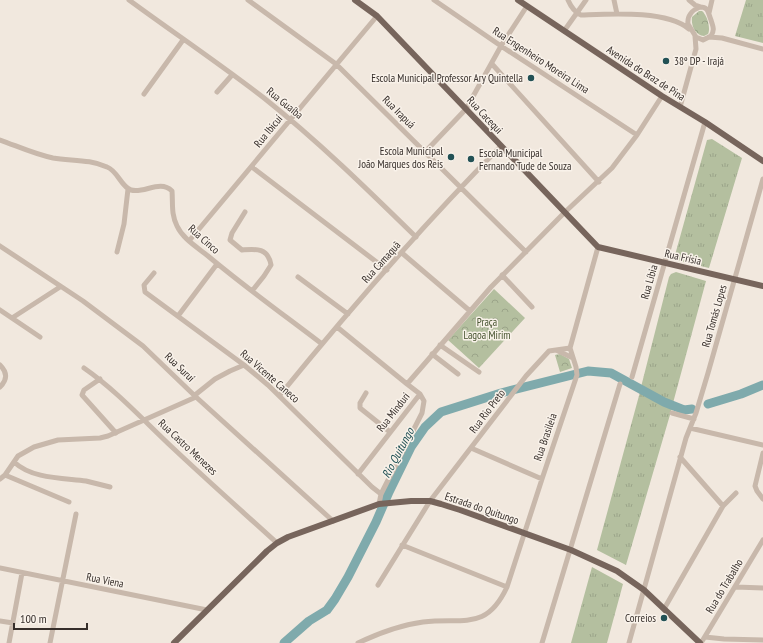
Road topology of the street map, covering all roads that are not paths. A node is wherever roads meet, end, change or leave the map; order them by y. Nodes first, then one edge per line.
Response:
1 (130, 0) edge
2 (248, 0) edge
3 (355, 0) edge
4 (434, 0) edge
5 (518, 0) edge
6 (568, 0) edge
7 (586, 0) edge
8 (614, 0) edge
9 (689, 0) edge
10 (712, 0) edge
11 (527, 6) junction
12 (702, 7) junction
13 (577, 13) junction
14 (709, 13) junction
15 (617, 14) junction
16 (690, 14) junction
17 (377, 16) junction
18 (676, 21) junction
19 (713, 26) junction
20 (690, 29) junction
21 (564, 31) junction
22 (694, 35) junction
23 (707, 38) junction
24 (183, 40) junction
25 (727, 40) junction
26 (501, 46) junction
27 (696, 49) junction
28 (763, 49) edge
29 (336, 64) junction
30 (492, 64) junction
31 (232, 75) junction
32 (217, 92) dead end
33 (144, 94) dead end
34 (662, 96) junction
35 (680, 107) junction
36 (466, 109) junction
37 (290, 120) junction
38 (705, 122) junction
39 (637, 135) junction
40 (0, 140) edge
41 (501, 146) junction
42 (425, 152) junction
43 (763, 161) edge
44 (252, 167) junction
45 (763, 179) edge
46 (599, 182) junction
47 (461, 187) junction
48 (128, 188) junction
49 (245, 212) dead end
50 (564, 213) junction
51 (416, 237) junction
52 (189, 241) junction
53 (0, 246) edge
54 (598, 247) junction
55 (117, 252) dead end
56 (526, 252) junction
57 (402, 253) junction
58 (665, 263) junction
59 (217, 264) junction
60 (386, 270) junction
61 (154, 273) dead end
62 (502, 275) junction
63 (298, 277) dead end
64 (735, 279) junction
65 (763, 286) edge
66 (60, 287) junction
67 (252, 291) junction
68 (532, 307) dead end
69 (0, 310) edge
70 (470, 311) junction
71 (348, 314) junction
72 (178, 316) junction
73 (12, 318) junction
74 (337, 327) junction
75 (40, 337) dead end
76 (322, 344) junction
77 (440, 345) junction
78 (570, 348) junction
79 (555, 349) junction
80 (432, 354) junction
81 (573, 358) junction
82 (0, 365) edge
83 (244, 365) junction
84 (84, 368) dead end
85 (479, 372) dead end
86 (458, 374) dead end
87 (632, 378) dead end
88 (100, 379) junction
89 (407, 384) junction
90 (620, 384) dead end
91 (0, 387) edge
92 (366, 393) dead end
93 (420, 394) junction
94 (280, 395) junction
95 (196, 396) junction
96 (672, 413) dead end
97 (694, 419) junction
98 (143, 420) junction
99 (690, 428) junction
100 (390, 432) junction
101 (116, 433) junction
102 (763, 445) edge
103 (471, 448) junction
104 (763, 453) edge
105 (680, 458) junction
106 (14, 462) junction
107 (358, 474) junction
108 (5, 475) junction
109 (0, 479) edge
110 (542, 479) junction
111 (110, 487) dead end
112 (736, 493) dead end
113 (381, 494) junction
114 (763, 499) edge
115 (430, 501) junction
116 (69, 502) dead end
117 (380, 504) junction
118 (723, 506) junction
119 (76, 514) dead end
120 (333, 521) junction
121 (525, 534) junction
122 (763, 540) edge
123 (277, 543) junction
124 (402, 545) junction
125 (571, 550) junction
126 (0, 568) edge
127 (22, 573) junction
128 (62, 582) junction
129 (378, 585) dead end
130 (508, 587) junction
131 (736, 587) junction
132 (763, 588) edge
133 (644, 590) junction
134 (664, 609) junction
135 (207, 610) junction
136 (0, 621) edge
137 (13, 623) junction
138 (705, 636) junction
139 (763, 640) edge
140 (9, 643) edge
141 (50, 643) edge
142 (174, 643) edge
143 (358, 643) edge
144 (542, 643) edge
145 (629, 643) edge
146 (700, 643) edge

1 - 24 street, Rua Guaíba
2 - 29 street, Rua Irapuá
3 - 17 main road, Rua Cacequi
4 - 26 street, Rua Engenheiro Moreira Lima
5 - 11 main road, Avenida do Braz de Pina
6 - 13 street
7 - 13 street
8 - 15 street
9 - 12 street
9 - 16 street
10 - 12 street
10 - 14 street
11 - 21 main road, Avenida do Braz de Pina
11 - 26 street
12 - 14 street
12 - 16 street
13 - 15 street
13 - 21 street
14 - 19 street
15 - 18 street
16 - 18 street
16 - 20 street
17 - 29 street, Rua Ibicuí
17 - 36 main road, Rua Cacequi
18 - 20 street
19 - 23 street
19 - 25 street
20 - 22 street
21 - 34 main road, Avenida do Braz de Pina
22 - 23 street
22 - 27 street
23 - 25 street
23 - 27 street
24 - 31 street, Rua Guaíba
24 - 33 street
25 - 28 street
26 - 30 street
26 - 39 street, Rua Engenheiro Moreira Lima
27 - 35 street
29 - 37 street, Rua Ibicuí
29 - 42 street, Rua Irapuá
30 - 36 street
30 - 46 street
31 - 32 street
31 - 37 street, Rua Guaíba
34 - 35 main road, Avenida do Braz de Pina
34 - 39 street
35 - 38 main road, Avenida do Braz de Pina
36 - 41 main road, Rua Cacequi
36 - 42 street
37 - 44 street, Rua Ibicuí
37 - 51 street, Rua Guaíba
38 - 43 main road, Avenida do Braz de Pina
38 - 58 street, Rua Líbia
39 - 46 street
40 - 48 street
41 - 47 street, Rua Camaquã
41 - 50 main road, Rua Cacequi
42 - 47 street, Rua Irapuá
44 - 52 street, Rua Ibicuí
44 - 60 street
45 - 64 street, Rua Tomás Lopes
46 - 50 street
47 - 51 street, Rua Camaquã
47 - 56 street, Rua Irapuá
48 - 52 street, Rua Cinco
48 - 55 street
49 - 67 street
50 - 54 main road, Rua Cacequi
50 - 56 street
51 - 57 street, Rua Camaquã
52 - 59 street, Rua Cinco
53 - 66 street, Rua Suruí
54 - 58 main road, Rua Frísia
54 - 78 street
56 - 62 street
57 - 60 street, Rua Camaquã
57 - 70 street
58 - 64 main road, Rua Frísia
58 - 87 street, Rua Líbia
59 - 67 street, Rua Cinco
59 - 72 street
60 - 71 street, Rua Camaquã
61 - 72 street, Rua Vicente Caneco
62 - 68 street
62 - 70 street
63 - 71 street
64 - 65 main road, Rua Frísia
64 - 97 street, Rua Tomás Lopes
66 - 73 street
66 - 95 street, Rua Suruí
67 - 76 street, Rua Cinco
69 - 73 street
70 - 77 street
71 - 74 street, Rua Camaquã
72 - 83 street, Rua Vicente Caneco
73 - 75 street
74 - 76 street, Rua Camaquã
74 - 89 street
76 - 94 street, Rua Camaquã
77 - 80 street
77 - 85 street
78 - 79 street
78 - 81 street, Rua Brasileia
79 - 81 street
79 - 103 street, Rua Rio Preto
80 - 86 street
80 - 89 street
81 - 110 street, Rua Brasileia
82 - 91 street
83 - 94 street, Rua Vicente Caneco
83 - 95 street
84 - 88 street, Rua Castro Menezes
88 - 98 street, Rua Castro Menezes
88 - 101 street
89 - 93 street
90 - 125 street
92 - 100 street
93 - 100 street, Rua Minduri
93 - 113 street, Rua Minduri
94 - 107 street, Rua Vicente Caneco
95 - 98 street
95 - 120 street, Rua Suruí
96 - 97 street
97 - 99 street, Rua Tomás Lopes
98 - 101 street
98 - 123 street, Rua Castro Menezes
99 - 102 street
99 - 105 street, Rua Tomás Lopes
100 - 107 street, Rua Minduri
101 - 106 street
103 - 110 street
103 - 115 street, Rua Rio Preto
104 - 114 street
105 - 118 street
105 - 133 street, Rua Tomás Lopes
106 - 108 street
106 - 111 street
107 - 113 street, Rua Vicente Caneco
108 - 109 street
108 - 116 street
110 - 121 street, Rua Brasileia
112 - 118 street
113 - 117 street
115 - 117 main road, Estrada do Quitungo
115 - 121 main road, Estrada do Quitungo
115 - 124 street, Rua Rio Preto
117 - 120 main road, Estrada do Quitungo
118 - 134 street
119 - 128 street
120 - 123 main road, Estrada do Quitungo
121 - 125 main road, Estrada do Quitungo
121 - 130 street, Rua Brasileia
122 - 131 street, Rua do Trabalho
123 - 135 main road, Estrada do Quitungo
124 - 129 street, Rua Rio Preto
124 - 130 street
125 - 133 main road, Estrada do Quitungo
125 - 144 street
126 - 127 street, Rua Viena
127 - 128 street, Rua Viena
127 - 137 street
128 - 135 street, Rua Viena
128 - 141 street
130 - 143 street, Rua Brasileia
131 - 132 street
131 - 138 street, Rua do Trabalho
133 - 134 main road, Estrada do Quitungo
133 - 145 street, Rua Tomás Lopes
134 - 146 main road, Estrada do Quitungo
135 - 142 main road, Estrada do Quitungo
136 - 137 street
137 - 140 street
138 - 139 street
138 - 146 street, Rua do Trabalho

